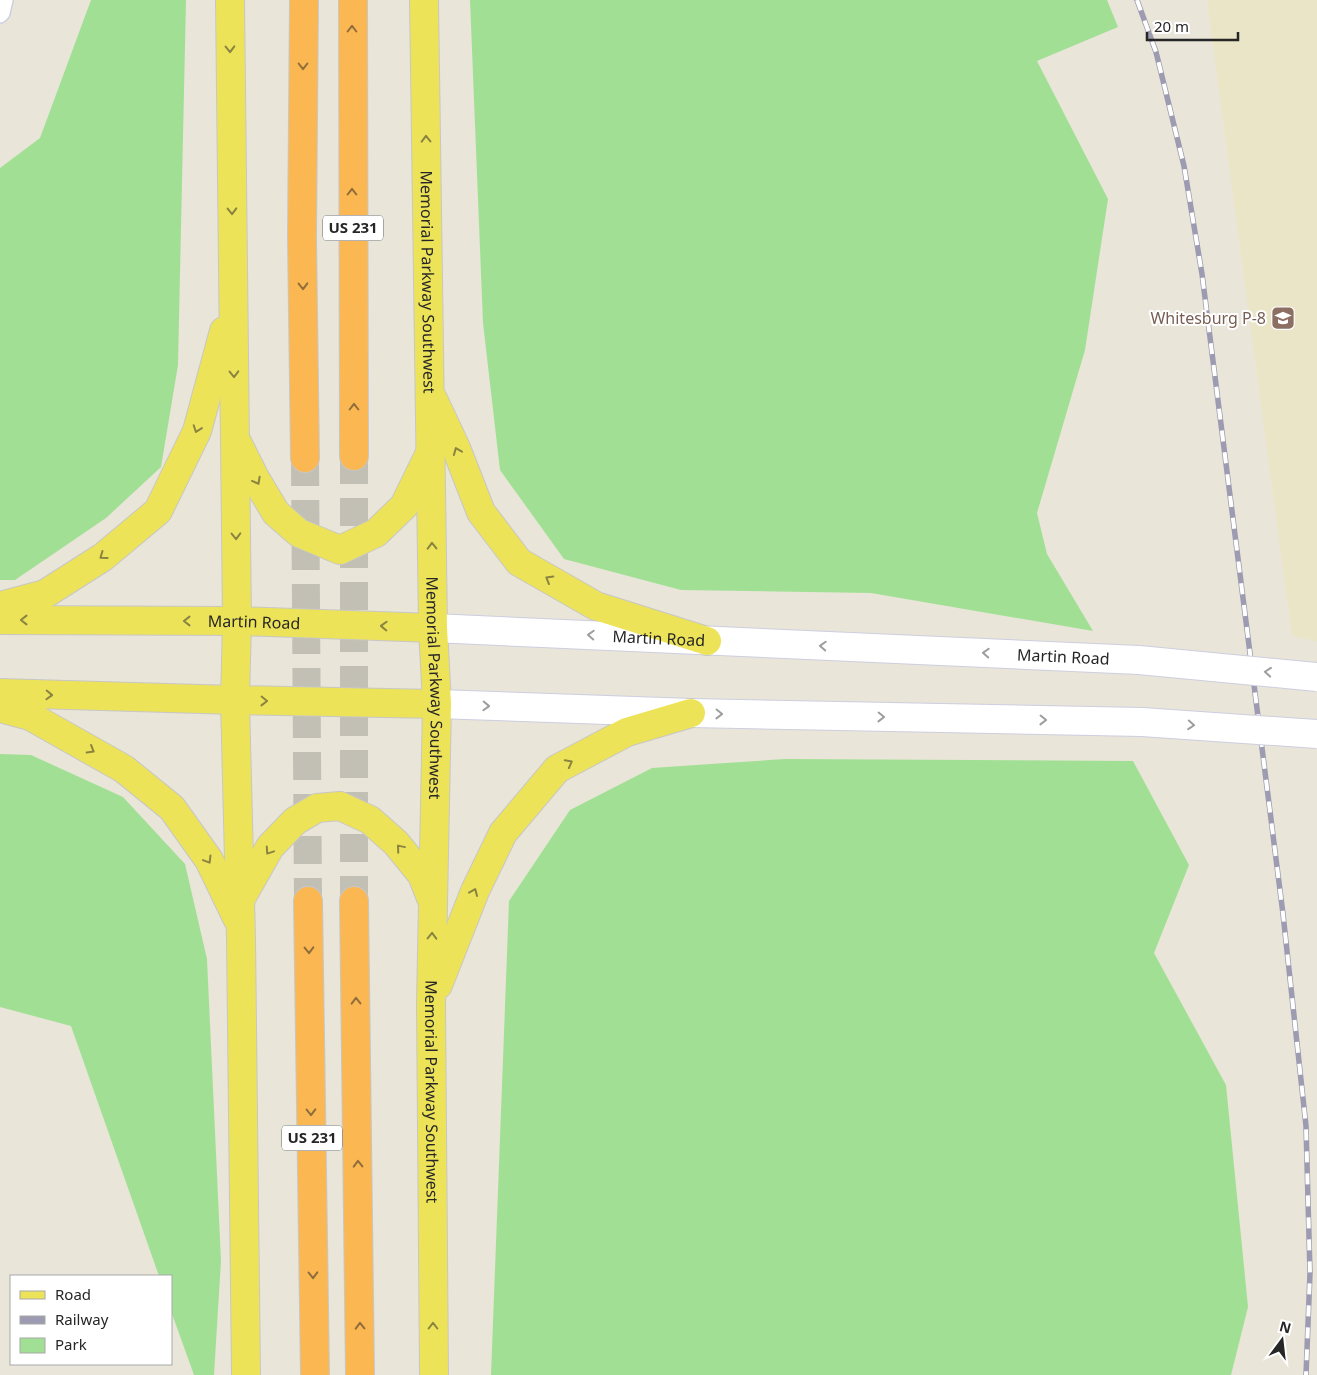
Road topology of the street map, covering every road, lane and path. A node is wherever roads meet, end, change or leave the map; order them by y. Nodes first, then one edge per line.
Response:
1 (5, 0) edge
2 (230, 0) edge
3 (304, 0) edge
4 (352, 0) edge
5 (424, 0) edge
6 (0, 15) edge
7 (233, 298) junction
8 (430, 390) junction
9 (235, 438) junction
10 (430, 452) junction
11 (354, 456) tunnel mouth
12 (305, 458) tunnel mouth
13 (0, 606) edge
14 (0, 620) edge
15 (237, 621) junction
16 (433, 628) junction
17 (707, 641) junction
18 (1317, 677) edge
19 (0, 693) edge
20 (235, 700) junction
21 (438, 704) junction
22 (0, 708) edge
23 (691, 713) junction
24 (1317, 734) edge
25 (308, 901) tunnel mouth
26 (354, 902) tunnel mouth
27 (433, 904) junction
28 (240, 913) junction
29 (431, 1003) junction
30 (246, 1375) edge
31 (315, 1375) edge
32 (360, 1375) edge
33 (434, 1375) edge

1 - 6 lane
2 -> 7 main road
3 -> 12 highway, US 231
11 -> 4 highway, US 231
8 -> 5 main road, Memorial Parkway Southwest
7 -> 9 main road
7 -> 13 main road
8 - 10 main road, Memorial Parkway Southwest
17 -> 8 main road
9 -> 10 main road
9 -> 15 main road
16 -> 10 main road, Memorial Parkway Southwest
15 -> 14 main road, Martin Road
16 -> 15 main road, Martin Road
15 - 20 main road
17 -> 16 main road, Martin Road
16 - 21 main road, Memorial Parkway Southwest
18 -> 17 main road, Martin Road, bridge
19 -> 20 main road
20 -> 21 main road
20 - 28 main road
21 -> 23 main road
21 - 27 main road, Memorial Parkway Southwest
22 -> 28 main road
23 -> 24 main road, bridge
29 -> 23 main road
25 -> 31 highway, US 231
32 -> 26 highway, US 231
27 -> 28 main road
29 -> 27 main road, Memorial Parkway Southwest
28 - 30 main road
33 -> 29 main road, Memorial Parkway Southwest

